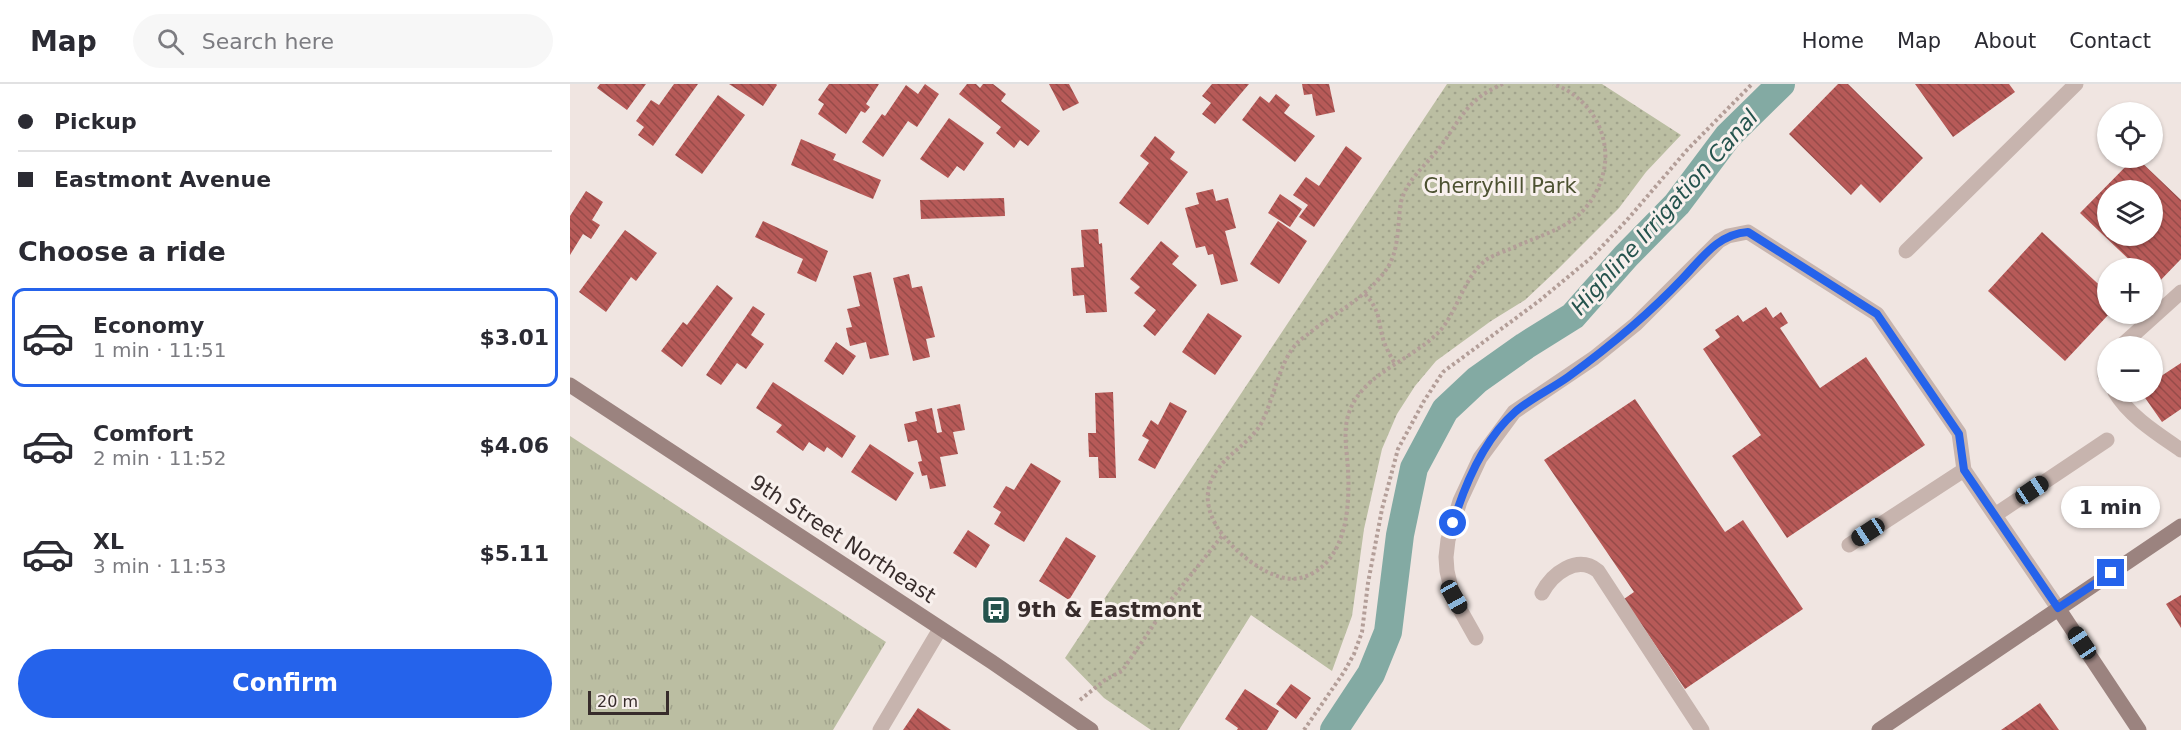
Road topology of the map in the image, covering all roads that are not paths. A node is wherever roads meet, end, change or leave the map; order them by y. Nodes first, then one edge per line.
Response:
1 (2076, 84) edge
2 (1906, 250) dead end
3 (2181, 292) edge
4 (2132, 336) edge
5 (570, 385) edge
6 (2122, 402) edge
7 (2107, 440) dead end
8 (2181, 450) edge
9 (1964, 470) junction
10 (1995, 515) junction
11 (2181, 526) edge
12 (1849, 545) dead end
13 (1542, 593) dead end
14 (2058, 608) junction
15 (940, 629) junction
16 (1476, 638) dead end
17 (880, 730) edge
18 (1091, 730) edge
19 (1701, 730) edge
20 (1879, 730) edge
21 (2139, 730) edge

1 - 2 lane
3 - 4 lane
5 - 15 main road, 9th Street Northeast
6 - 8 lane
7 - 10 lane
9 - 10 lane
9 - 12 lane
9 - 16 lane
10 - 14 lane
11 - 14 main road
13 - 19 lane
14 - 20 main road
14 - 21 main road
15 - 17 lane
15 - 18 main road, 9th Street Northeast

